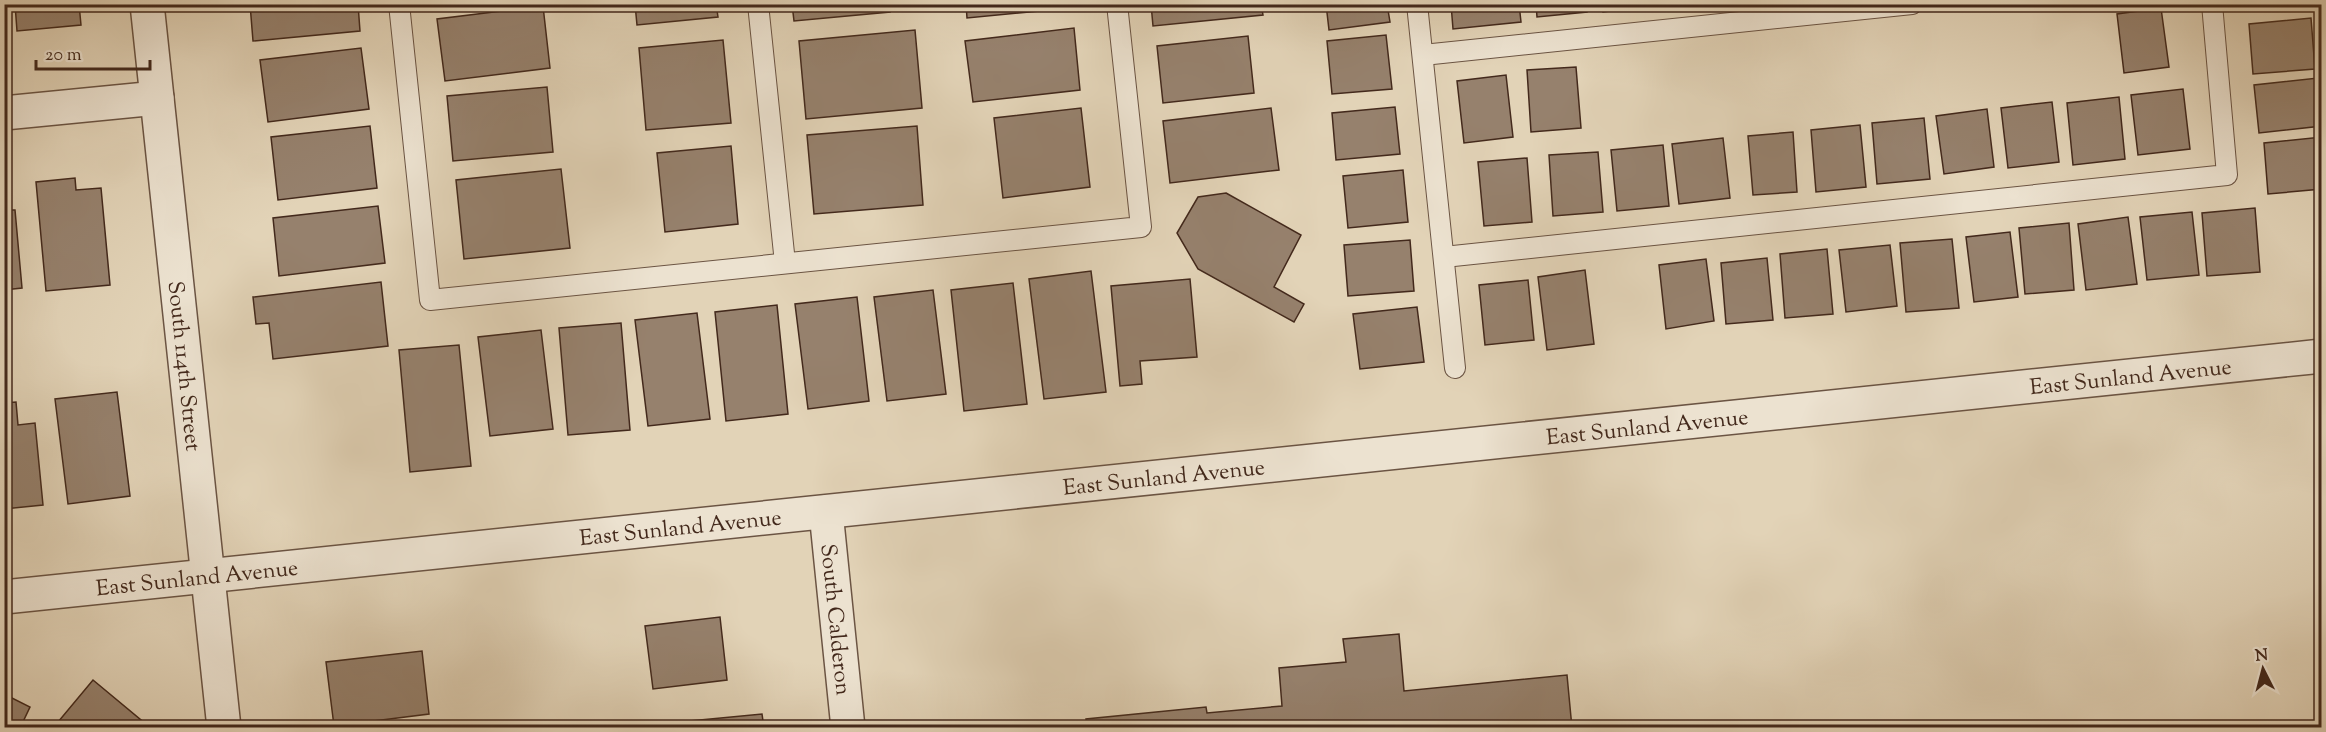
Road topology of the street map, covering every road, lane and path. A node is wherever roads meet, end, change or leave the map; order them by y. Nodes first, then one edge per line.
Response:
1 (147, 4) edge
2 (399, 4) edge
3 (758, 4) edge
4 (1117, 4) edge
5 (1417, 4) edge
6 (1911, 4) edge
7 (2212, 4) edge
8 (1845, 8) edge
9 (1423, 55) junction
10 (157, 98) junction
11 (4, 113) edge
12 (1444, 258) junction
13 (785, 263) junction
14 (2322, 356) edge
15 (1455, 368) dead end
16 (826, 512) junction
17 (208, 575) junction
18 (4, 597) edge
19 (224, 728) edge
20 (848, 728) edge

1 - 10 street, South 114th Street
2 - 13 lane
3 - 13 lane
4 - 13 lane
5 - 9 lane
6 - 8 lane
7 - 12 lane
8 - 9 lane
9 - 12 lane
10 - 11 street
10 - 17 street, South 114th Street
12 - 15 lane
14 - 16 street, East Sunland Avenue
16 - 17 street, East Sunland Avenue
16 - 20 street, South Calderon
17 - 18 street, East Sunland Avenue
17 - 19 street, South 114th Street

